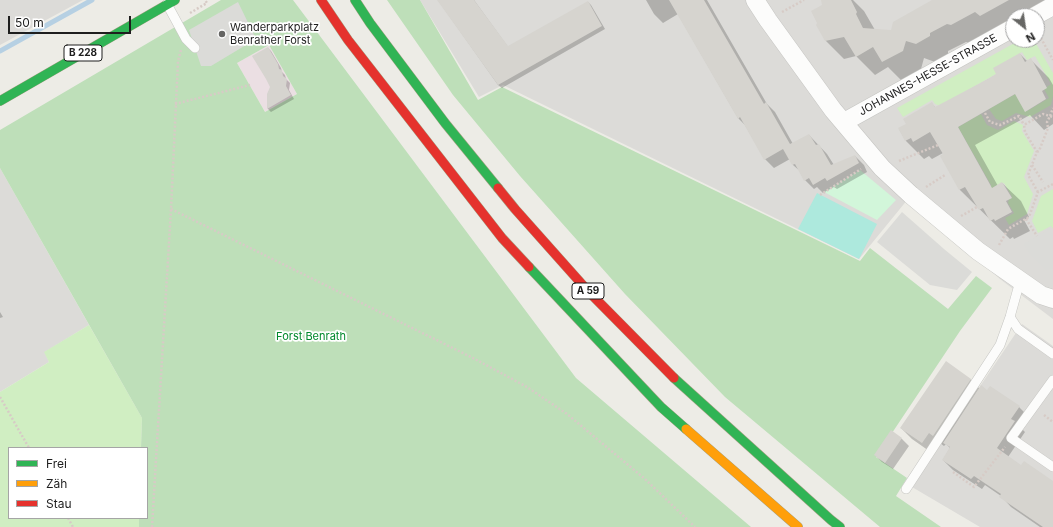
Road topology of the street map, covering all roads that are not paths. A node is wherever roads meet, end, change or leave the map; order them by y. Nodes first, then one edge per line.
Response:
1 (321, 0) edge
2 (355, 0) edge
3 (757, 1) edge
4 (171, 2) edge
5 (1005, 32) edge
6 (195, 48) dead end
7 (0, 101) edge
8 (844, 122) junction
9 (1020, 281) junction
10 (1053, 298) edge
11 (1010, 317) junction
12 (1053, 354) edge
13 (1053, 380) edge
14 (1053, 467) edge
15 (906, 489) dead end
16 (798, 527) edge
17 (840, 527) edge

1 - 16 main road, A 59
2 - 17 main road, A 59
3 - 8 street
4 - 6 lane
4 - 7 main road, B 228
5 - 8 street, JOHANNES-HESSE-STRASSE
8 - 9 street
9 - 10 street
9 - 11 lane
11 - 12 lane
11 - 15 lane
13 - 14 lane

